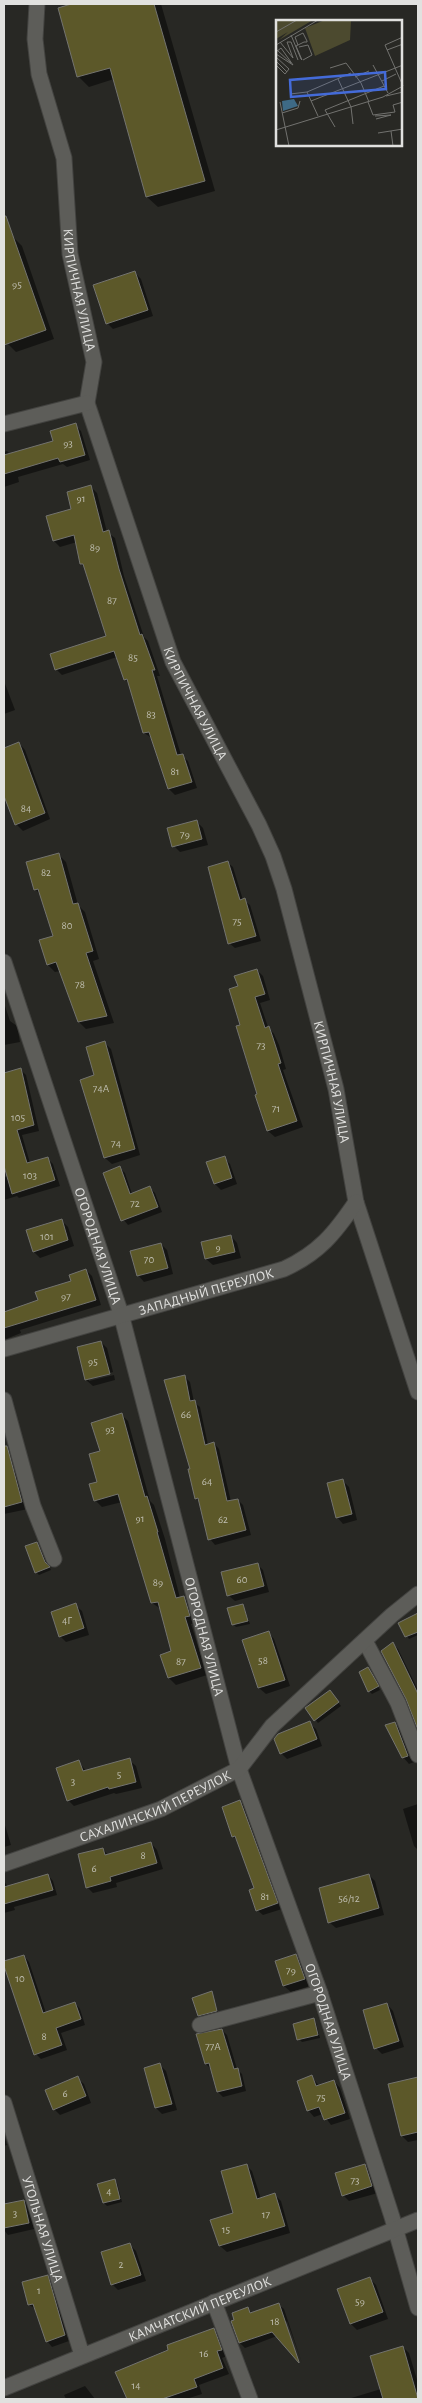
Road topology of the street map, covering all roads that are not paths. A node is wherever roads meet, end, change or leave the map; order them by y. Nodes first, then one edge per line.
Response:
1 (37, 4) edge
2 (87, 403) junction
3 (4, 424) edge
4 (4, 962) edge
5 (356, 1202) junction
6 (121, 1314) junction
7 (4, 1349) edge
8 (418, 1392) edge
9 (4, 1400) edge
10 (54, 1559) dead end
11 (418, 1594) edge
12 (365, 1641) junction
13 (418, 1755) edge
14 (240, 1769) junction
15 (4, 1864) edge
16 (320, 1993) junction
17 (200, 2025) dead end
18 (4, 2103) edge
19 (418, 2220) edge
20 (396, 2229) junction
21 (214, 2302) junction
22 (418, 2308) edge
23 (82, 2355) junction
24 (4, 2388) edge
25 (250, 2399) edge

1 - 2 street, КИРПИЧНАЯ УЛИЦА
2 - 3 street
2 - 5 street, КИРПИЧНАЯ УЛИЦА
4 - 6 street, ОГОРОДНАЯ УЛИЦА
5 - 6 street, ЗАПАДНЫЙ ПЕРЕУЛОК
5 - 8 street, КИРПИЧНАЯ УЛИЦА
6 - 7 street, ЗАПАДНЫЙ ПЕРЕУЛОК
6 - 14 street, ОГОРОДНАЯ УЛИЦА
9 - 10 street
11 - 12 street, САХАЛИНСКИЙ ПЕРЕУЛОК
12 - 13 street
12 - 14 street, САХАЛИНСКИЙ ПЕРЕУЛОК
14 - 15 street, САХАЛИНСКИЙ ПЕРЕУЛОК
14 - 16 street, ОГОРОДНАЯ УЛИЦА
16 - 17 street
16 - 20 street, ОГОРОДНАЯ УЛИЦА
18 - 23 street, УГОЛЬНАЯ УЛИЦА
19 - 20 street, КАМЧАТСКИЙ ПЕРЕУЛОК
20 - 21 street, КАМЧАТСКИЙ ПЕРЕУЛОК
20 - 22 street, ОГОРОДНАЯ УЛИЦА
21 - 23 street, КАМЧАТСКИЙ ПЕРЕУЛОК
21 - 25 street
23 - 24 street, КАМЧАТСКИЙ ПЕРЕУЛОК

